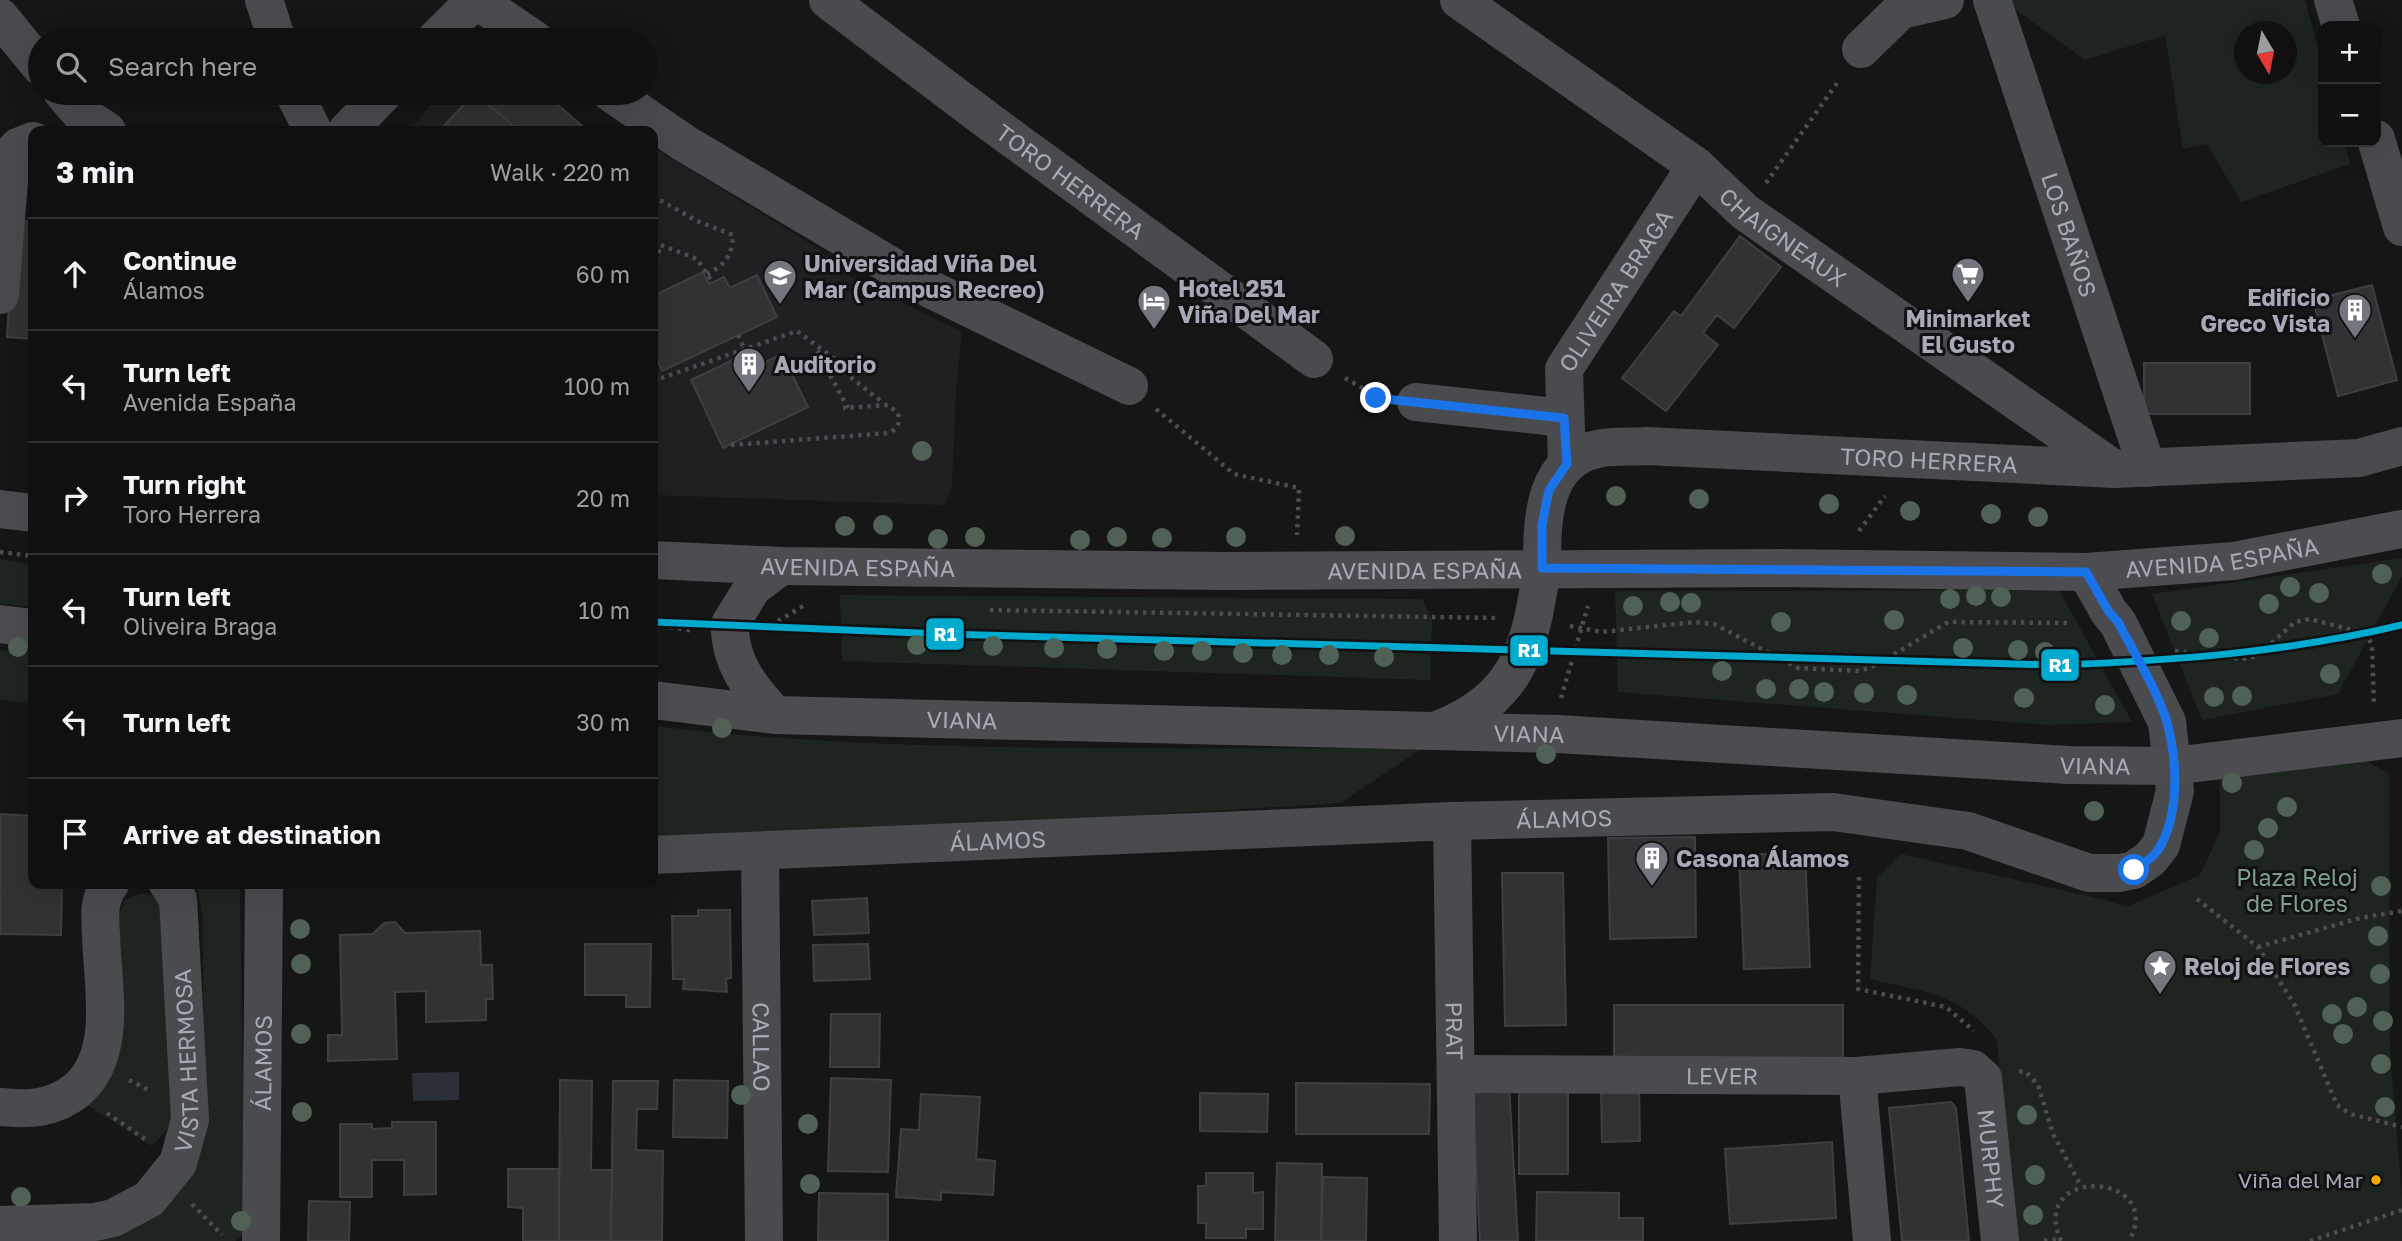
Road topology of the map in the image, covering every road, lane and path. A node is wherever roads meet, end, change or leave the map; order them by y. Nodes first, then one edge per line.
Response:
1 (264, 0) edge
2 (475, 0) edge
3 (828, 0) edge
4 (1459, 0) edge
5 (1945, 0) edge
6 (1992, 0) edge
7 (2333, 0) edge
8 (0, 17) edge
9 (2339, 21) edge
10 (273, 28) edge
11 (447, 28) edge
12 (517, 28) edge
13 (1861, 49) joint
14 (28, 51) edge
15 (300, 105) edge
16 (372, 105) edge
17 (629, 105) edge
18 (310, 126) edge
19 (352, 126) edge
20 (28, 143) edge
21 (2378, 147) edge
22 (1696, 166) junction
23 (658, 199) edge
24 (1745, 212) junction
25 (2402, 227) edge
26 (658, 244) edge
27 (661, 245) junction
28 (658, 254) edge
29 (707, 274) junction
30 (713, 283) dead end
31 (0, 295) edge
32 (738, 335) dead end
33 (810, 341) junction
34 (744, 348) junction
35 (817, 351) junction
36 (1314, 359) joint
37 (852, 372) dead end
38 (658, 380) edge
39 (1129, 386) joint
40 (881, 401) dead end
41 (1416, 402) joint
42 (1564, 418) junction
43 (731, 445) dead end
44 (2395, 445) edge
45 (1914, 459) junction
46 (1567, 464) junction
47 (2130, 468) junction
48 (0, 509) edge
49 (28, 512) edge
50 (2402, 529) edge
51 (0, 552) edge
52 (28, 555) edge
53 (658, 560) edge
54 (781, 566) junction
55 (1542, 568) junction
56 (1829, 568) junction
57 (1590, 570) junction
58 (1296, 571) junction
59 (2086, 572) junction
60 (0, 624) edge
61 (28, 627) edge
62 (658, 701) edge
63 (775, 715) junction
64 (1437, 731) junction
65 (1558, 734) junction
66 (2402, 738) edge
67 (2173, 766) junction
68 (1452, 821) junction
69 (760, 853) junction
70 (658, 855) edge
71 (1859, 877) dead end
72 (108, 889) edge
73 (171, 889) edge
74 (264, 889) edge
75 (2197, 900) dead end
76 (2402, 911) edge
77 (2258, 947) junction
78 (96, 1066) junction
79 (1456, 1074) junction
80 (1857, 1076) junction
81 (1983, 1078) junction
82 (152, 1100) dead end
83 (0, 1107) edge
84 (2402, 1127) edge
85 (2081, 1186) junction
86 (2402, 1210) edge
87 (0, 1225) edge
88 (2061, 1240) edge
89 (261, 1241) edge
90 (764, 1241) edge
91 (1458, 1241) edge
92 (1872, 1241) edge
93 (2000, 1241) edge
94 (2044, 1241) edge
95 (2130, 1241) edge
96 (2310, 1241) edge

1 - 10 street
2 - 11 street
2 - 12 street
3 - 36 street, TORO HERRERA
4 - 22 street, CHAIGNEAUX
5 - 13 street
6 - 47 street, LOS BAÑOS
7 - 9 street
8 - 14 street
13 - 24 path
15 - 18 street
16 - 19 street
17 - 39 street
20 - 31 street
21 - 25 street
22 - 24 street, CHAIGNEAUX
22 - 42 street, OLIVEIRA BRAGA
23 - 29 path
24 - 47 street, CHAIGNEAUX
26 - 27 path
27 - 28 path
27 - 29 path
29 - 30 path
32 - 34 path
33 - 34 path
33 - 35 path
33 - 37 path
34 - 38 path
35 - 40 path
35 - 43 path
36 - 41 path
39 - 58 path
41 - 42 street
42 - 46 street, OLIVEIRA BRAGA
44 - 47 street, TORO HERRERA
45 - 46 street, TORO HERRERA
45 - 47 street, TORO HERRERA
45 - 56 path
46 - 55 street
48 - 49 main road
50 - 59 main road, AVENIDA ESPAÑA
51 - 52 path
53 - 54 main road, AVENIDA ESPAÑA
54 - 58 main road, AVENIDA ESPAÑA
54 - 63 main road
55 - 57 main road, AVENIDA ESPAÑA
55 - 58 main road, AVENIDA ESPAÑA
55 - 64 main road
56 - 57 main road, AVENIDA ESPAÑA
56 - 59 main road, AVENIDA ESPAÑA
57 - 65 path
59 - 67 street, ÁLAMOS
60 - 61 main road
62 - 63 main road, VIANA
63 - 64 main road, VIANA
64 - 65 main road, VIANA
65 - 67 main road, VIANA
66 - 67 main road, VIANA
67 - 68 street, ÁLAMOS
68 - 69 street, ÁLAMOS
68 - 79 street, PRAT
69 - 70 street, ÁLAMOS
69 - 90 street, CALLAO
71 - 81 path
72 - 78 street
73 - 87 street, VISTA HERMOSA
74 - 89 street, ÁLAMOS
75 - 77 path
76 - 77 path
77 - 84 path
78 - 82 path
78 - 83 street
79 - 80 street, LEVER
79 - 91 street, PRAT
80 - 81 street, LEVER
80 - 92 street
81 - 85 path
81 - 93 street, MURPHY
85 - 88 path
85 - 95 path
86 - 96 path
88 - 94 path

